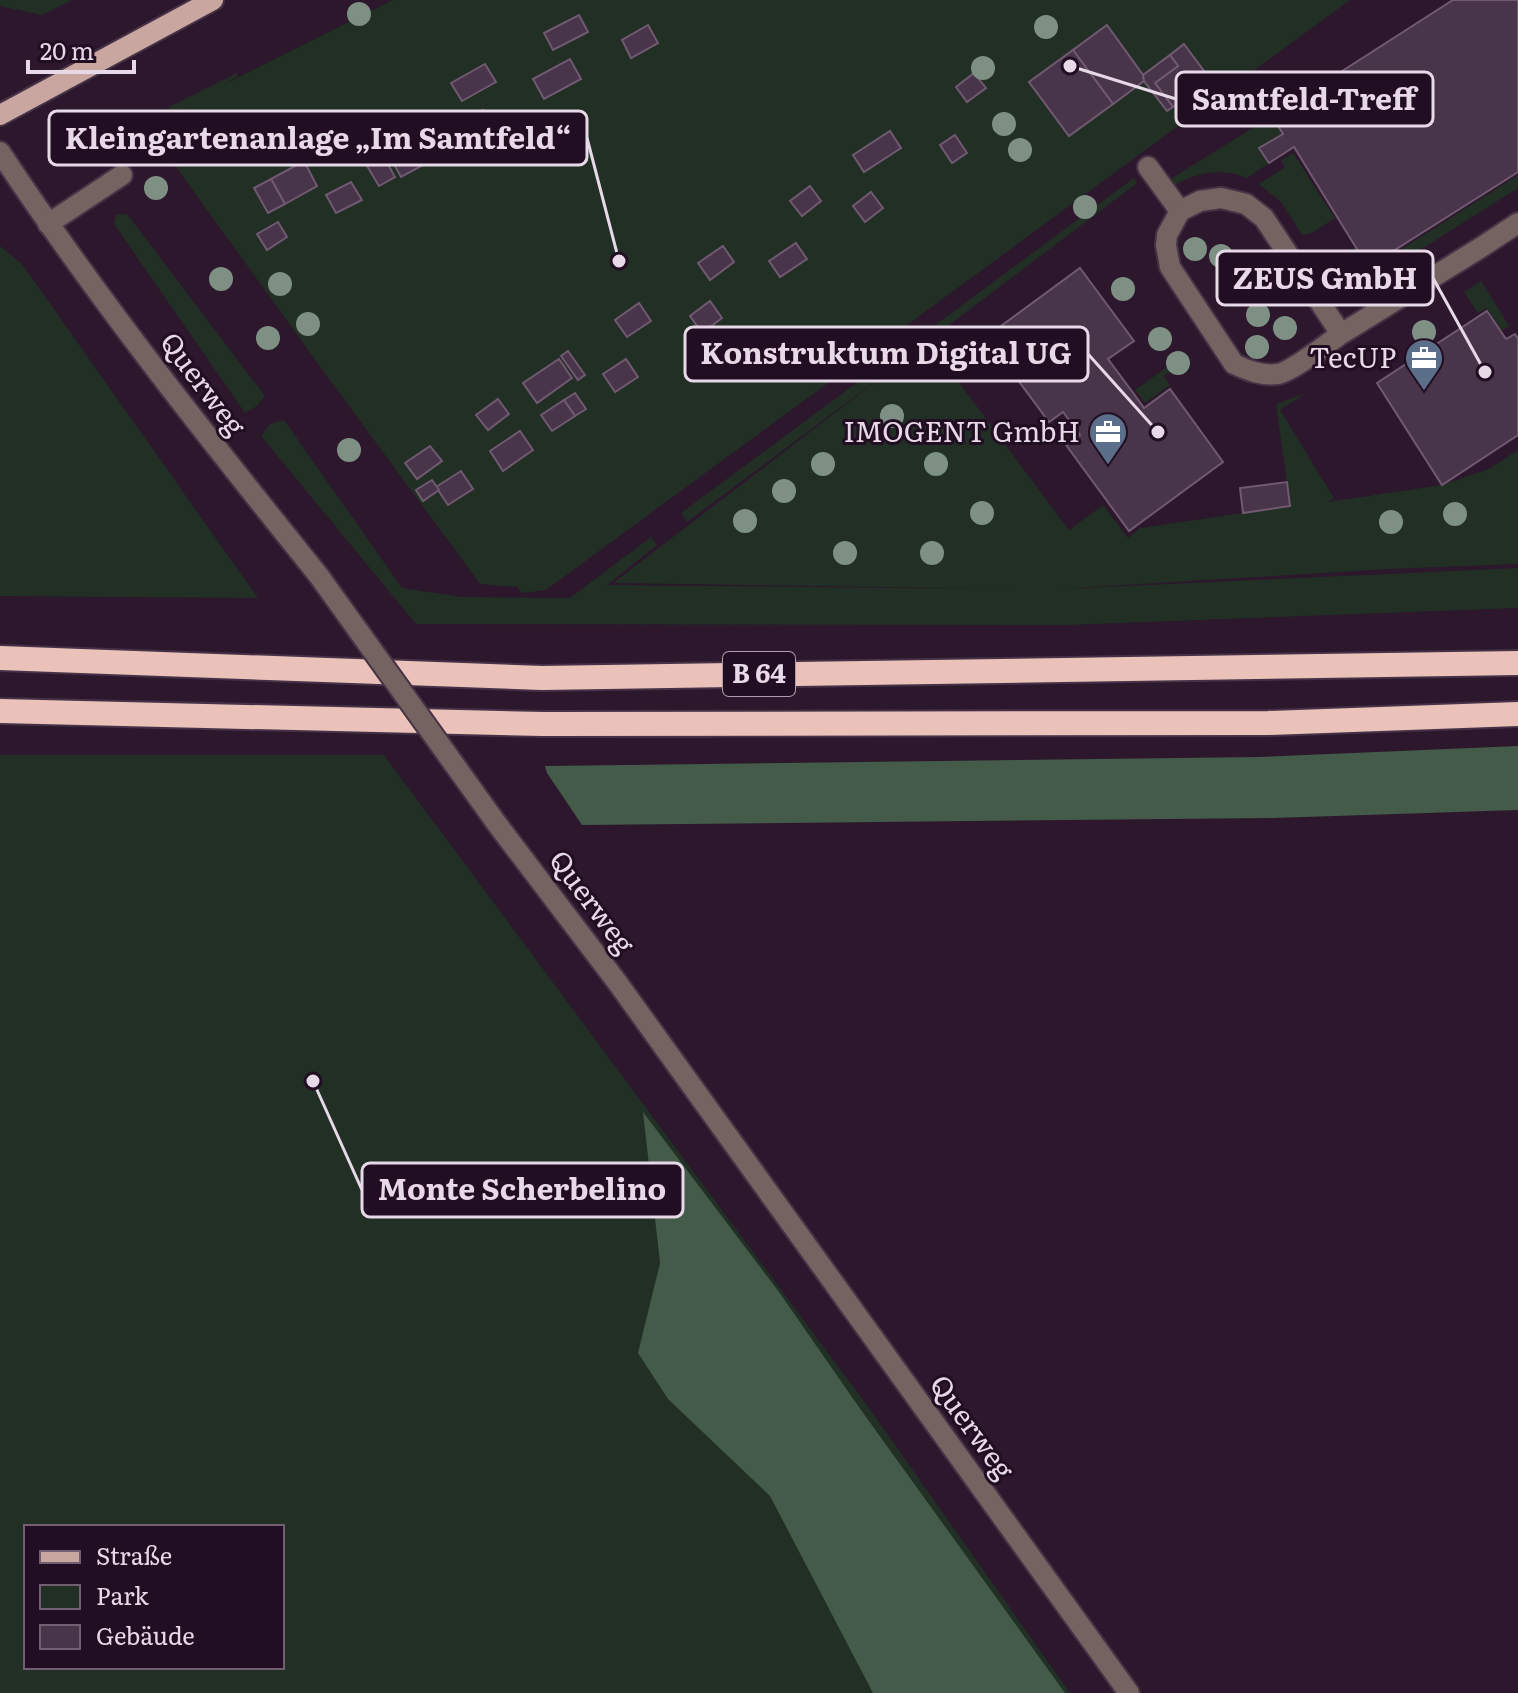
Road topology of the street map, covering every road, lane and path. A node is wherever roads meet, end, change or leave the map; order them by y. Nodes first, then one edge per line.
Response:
1 (213, 0) edge
2 (0, 115) edge
3 (0, 152) edge
4 (1148, 167) dead end
5 (122, 175) dead end
6 (1180, 211) junction
7 (1518, 223) edge
8 (48, 224) junction
9 (1341, 334) junction
10 (0, 658) edge
11 (1518, 663) edge
12 (0, 711) edge
13 (1518, 714) edge
14 (1129, 1693) edge

1 - 2 main road
3 - 8 street, Querweg
4 - 6 street
5 - 8 street
6 - 9 street
6 - 9 street
7 - 9 street
8 - 14 street, Querweg, bridge
10 - 11 highway, B 64
12 - 13 highway, B 64

